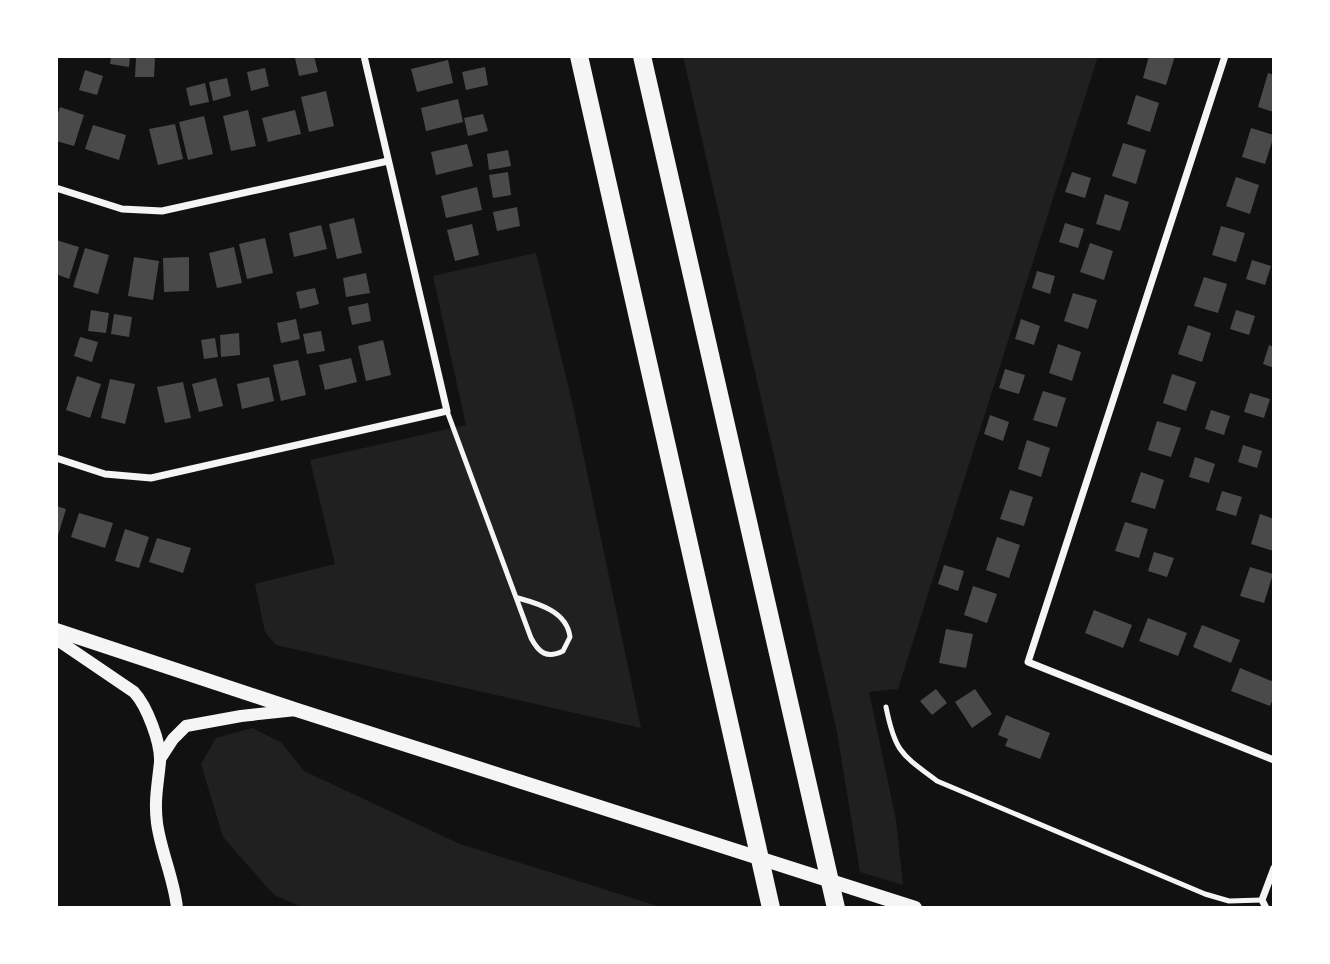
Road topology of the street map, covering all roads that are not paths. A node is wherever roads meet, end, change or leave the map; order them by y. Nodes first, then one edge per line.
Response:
1 (364, 56) edge
2 (579, 56) edge
3 (642, 56) edge
4 (1225, 56) edge
5 (388, 161) junction
6 (56, 188) edge
7 (447, 411) junction
8 (56, 458) edge
9 (518, 598) junction
10 (56, 630) edge
11 (56, 639) edge
12 (886, 707) dead end
13 (297, 710) junction
14 (160, 759) junction
15 (1274, 760) edge
16 (1274, 868) edge
17 (1264, 904) edge
18 (177, 908) edge
19 (771, 908) edge
20 (836, 908) edge
21 (915, 908) edge

1 - 5 street
2 - 19 highway
3 - 20 highway
4 - 15 street
5 - 6 street
5 - 7 street
7 - 8 street
7 - 9 lane
9 - 9 lane
10 - 13 main road
11 - 14 street
12 - 17 lane
13 - 14 street
13 - 21 main road
14 - 18 street
16 - 17 street

